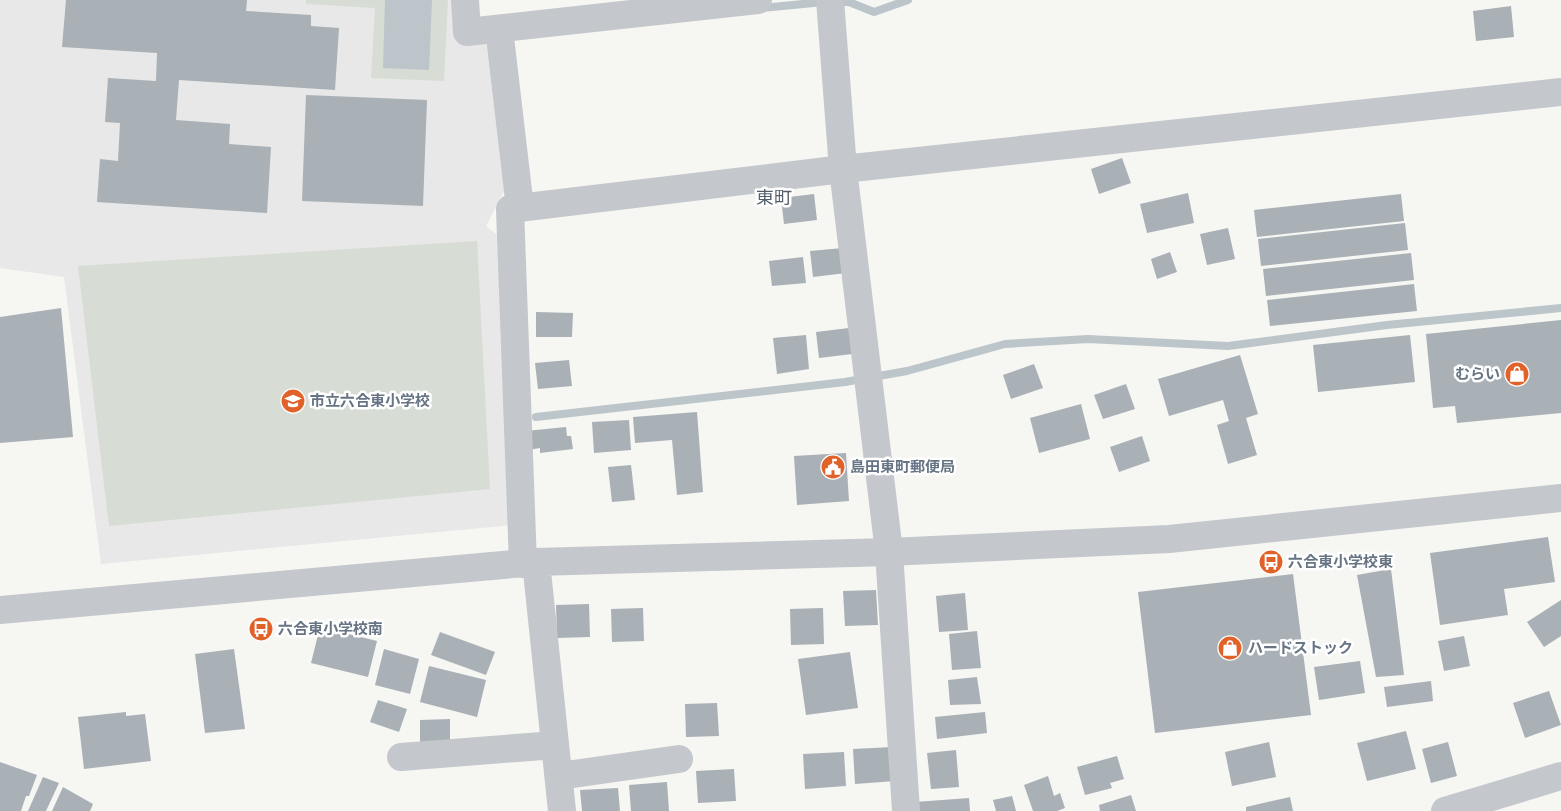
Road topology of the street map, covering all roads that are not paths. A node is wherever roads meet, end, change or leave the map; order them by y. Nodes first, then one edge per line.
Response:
1 (465, 0) edge
2 (758, 0) edge
3 (830, 0) edge
4 (499, 29) junction
5 (1561, 92) edge
6 (843, 168) junction
7 (520, 208) junction
8 (1561, 498) edge
9 (889, 552) junction
10 (529, 563) junction
11 (0, 610) edge
12 (555, 745) junction
13 (402, 757) dead end
14 (679, 759) dead end
15 (559, 776) junction
16 (1561, 776) edge
17 (562, 811) edge
18 (906, 811) edge
19 (1445, 811) edge

1 - 4 street
2 - 4 street
3 - 6 street
4 - 7 street
5 - 6 street
6 - 7 street
6 - 9 street
7 - 10 street
8 - 9 street
9 - 10 street
9 - 18 street
10 - 11 street
10 - 12 street
12 - 13 street
12 - 15 street
14 - 15 street
15 - 17 street
16 - 19 street

